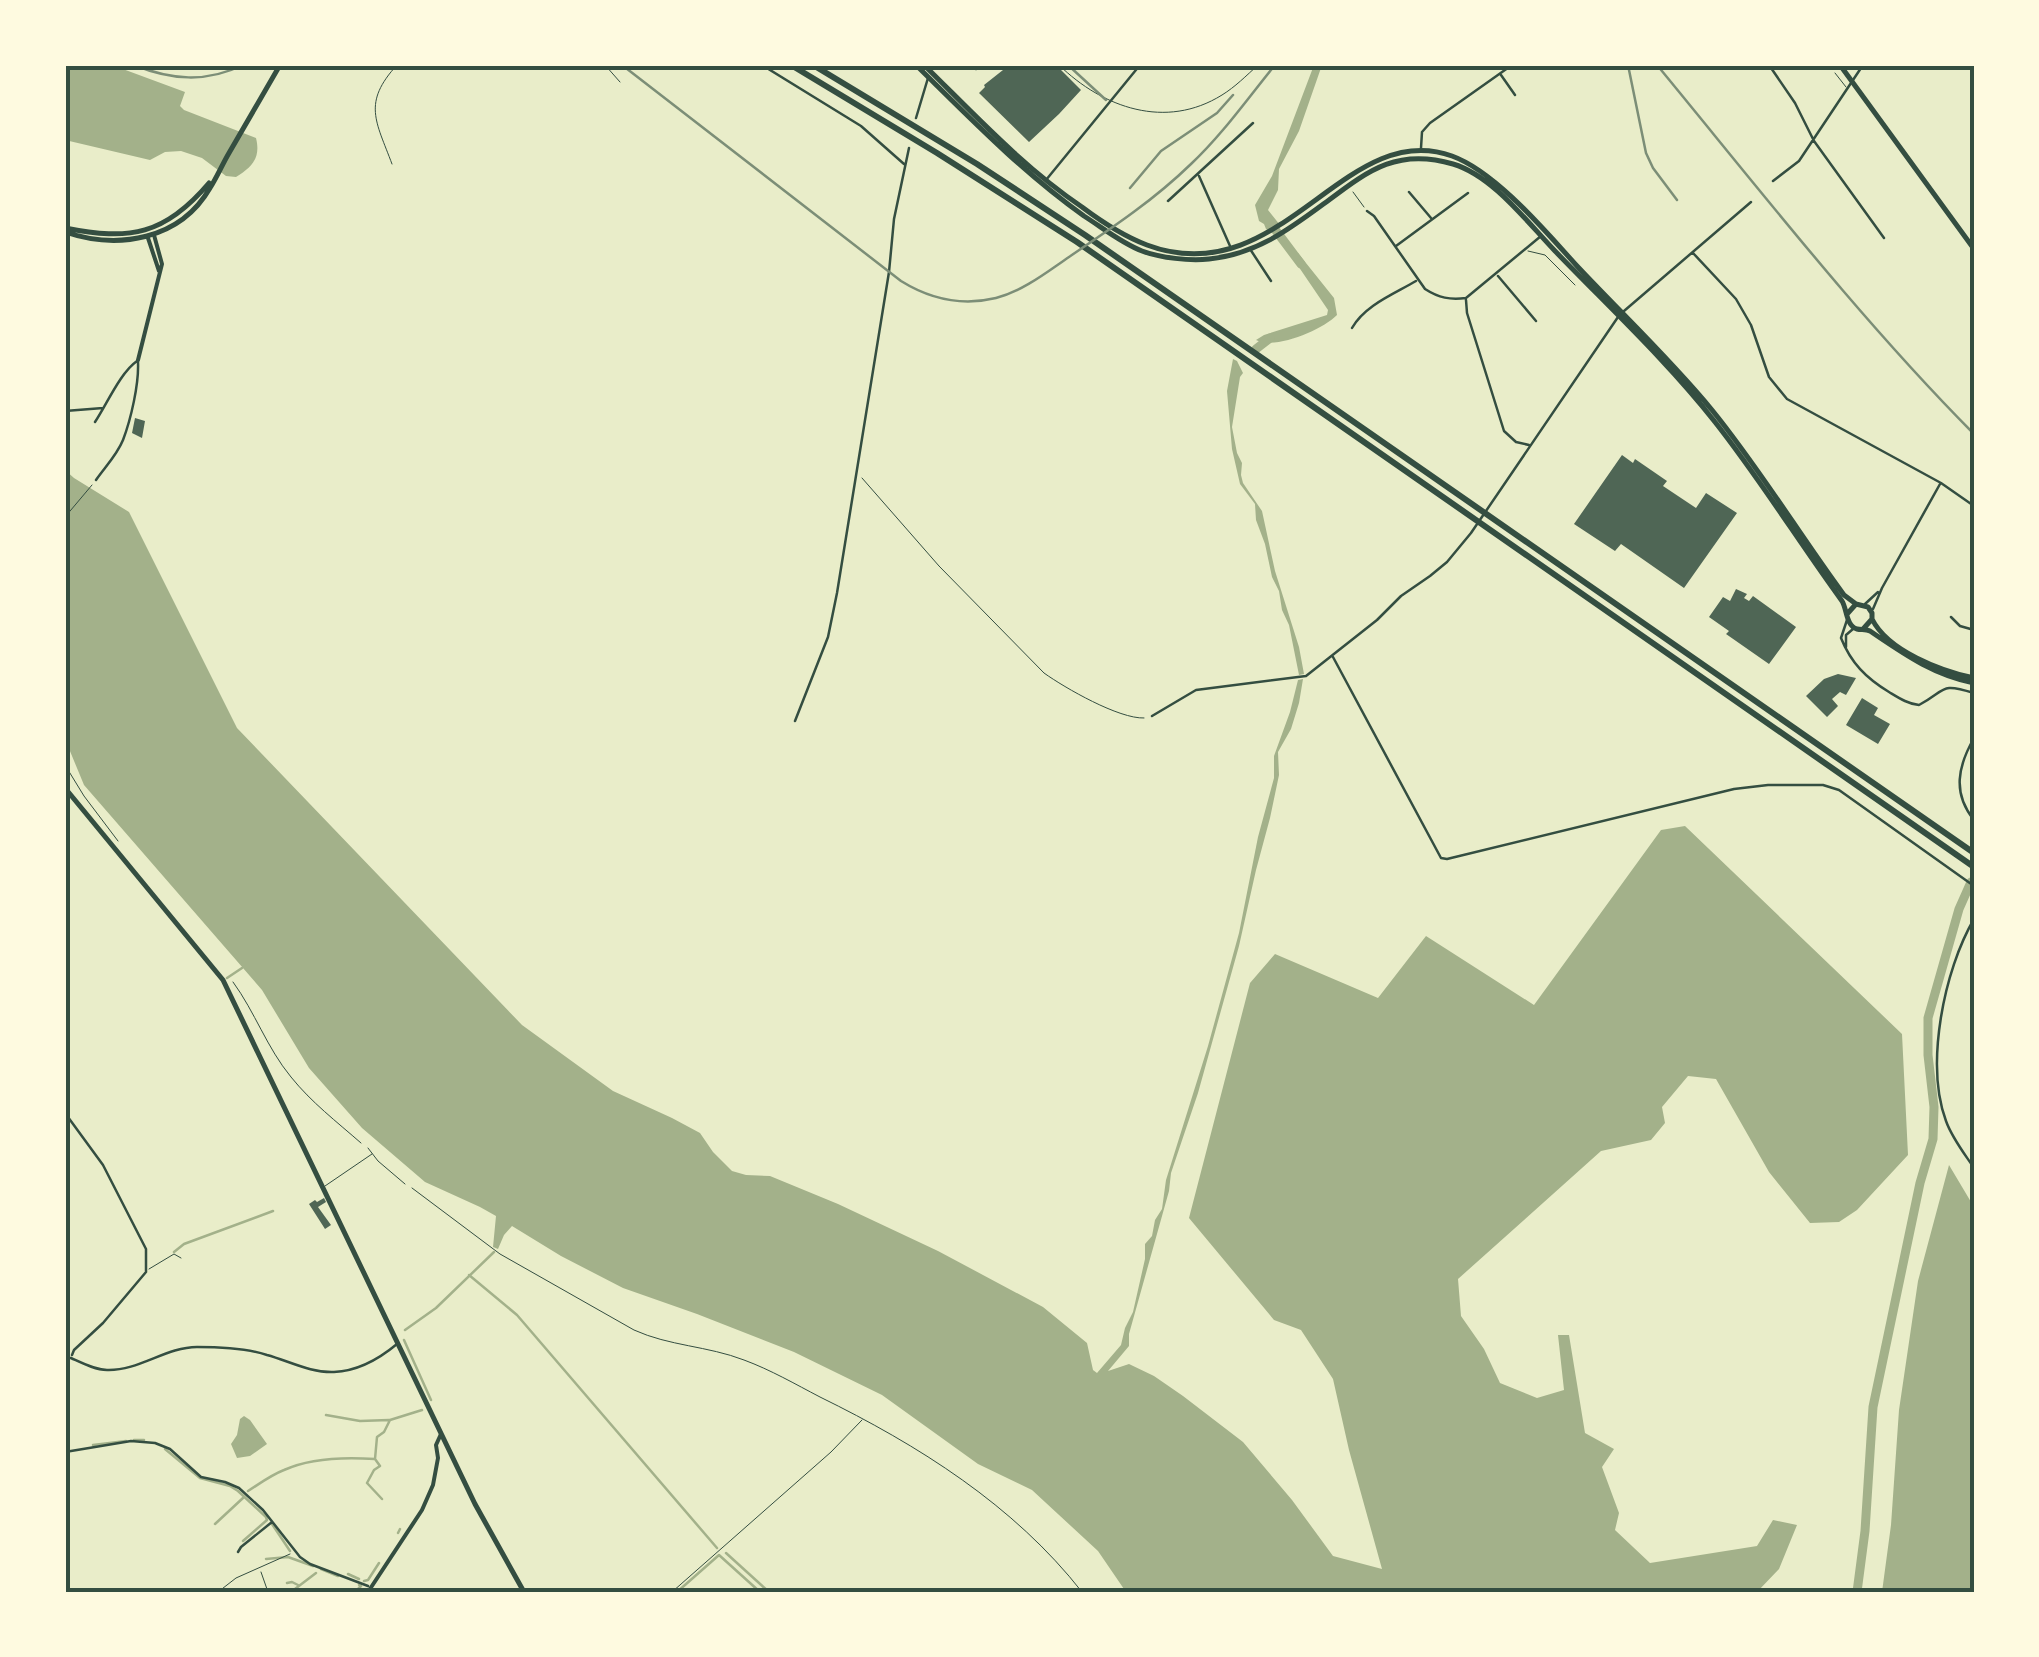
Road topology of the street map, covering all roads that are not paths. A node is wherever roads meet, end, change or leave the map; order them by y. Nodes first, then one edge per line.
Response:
1 (280, 65) edge
2 (762, 65) edge
3 (791, 65) edge
4 (813, 65) edge
5 (916, 65) edge
6 (924, 65) edge
7 (972, 65) edge
8 (980, 65) edge
9 (1059, 65) edge
10 (1140, 65) edge
11 (1512, 65) edge
12 (1769, 65) edge
13 (1840, 65) edge
14 (1864, 65) edge
15 (1258, 66) edge
16 (1835, 73) dead end
17 (1500, 74) junction
18 (931, 76) junction
19 (1852, 82) junction
20 (1848, 90) junction
21 (1515, 95) dead end
22 (1110, 102) junction
23 (916, 118) dead end
24 (1253, 123) dead end
25 (1814, 140) junction
26 (910, 148) dead end
27 (1421, 155) junction
28 (906, 165) junction
29 (1199, 174) junction
30 (1773, 182) dead end
31 (1044, 183) junction
32 (1409, 192) dead end
33 (1468, 192) dead end
34 (1168, 201) dead end
35 (1751, 202) dead end
36 (1367, 212) road end
37 (1432, 220) junction
38 (1285, 228) junction
39 (65, 230) edge
40 (150, 234) junction
41 (1543, 234) junction
42 (1884, 238) dead end
43 (1248, 246) junction
44 (1395, 247) junction
45 (1974, 249) edge
46 (1525, 250) junction
47 (1232, 251) junction
48 (1692, 252) junction
49 (1496, 274) junction
50 (1418, 280) junction
51 (1271, 281) dead end
52 (1575, 286) dead end
53 (1466, 298) junction
54 (1620, 315) junction
55 (1536, 320) dead end
56 (1352, 328) dead end
57 (138, 360) junction
58 (104, 408) junction
59 (65, 411) edge
60 (95, 422) dead end
61 (1530, 446) junction
62 (96, 480) road end
63 (1941, 483) junction
64 (1974, 506) edge
65 (1882, 588) junction
66 (1860, 604) junction
67 (1847, 616) junction
68 (1872, 616) junction
69 (1951, 618) dead end
70 (1856, 628) junction
71 (1864, 628) junction
72 (1974, 630) edge
73 (1846, 649) junction
74 (1332, 656) junction
75 (1974, 681) edge
76 (1974, 693) edge
77 (1152, 716) road end
78 (794, 721) dead end
79 (1974, 738) edge
80 (65, 788) edge
81 (1974, 820) edge
82 (1974, 853) edge
83 (1974, 867) edge
84 (1974, 886) edge
85 (1974, 919) edge
86 (65, 1113) edge
87 (368, 1148) road end
88 (372, 1154) junction
89 (1974, 1168) edge
90 (406, 1184) road end
91 (324, 1187) junction
92 (180, 1258) dead end
93 (146, 1271) junction
94 (398, 1343) junction
95 (68, 1358) edge
96 (441, 1434) junction
97 (447, 1448) junction
98 (65, 1452) edge
99 (438, 1458) junction
100 (273, 1521) junction
101 (238, 1552) dead end
102 (369, 1590) edge
103 (524, 1592) edge

1 - 40 main road
2 - 28 street
3 - 83 highway
4 - 82 highway
5 - 18 main road
6 - 18 main road
7 - 8 street
9 - 22 lane
10 - 22 street
11 - 17 street
12 - 25 street
13 - 19 main road
14 - 19 street
15 - 22 lane
16 - 20 lane
17 - 21 street
17 - 27 street
18 - 23 street
18 - 31 main road
19 - 20 street
19 - 45 main road
20 - 25 street
22 - 31 street
24 - 29 street
25 - 30 street
25 - 42 street
26 - 28 street
27 - 38 main road
27 - 38 main road
27 - 41 main road
28 - 78 street
29 - 34 street
29 - 47 street
31 - 47 main road
32 - 37 street
33 - 37 street
35 - 48 street
36 - 44 street
37 - 44 street
38 - 43 main road
39 - 40 main road
40 - 57 street
41 - 46 street
41 - 54 main road
43 - 47 main road
43 - 51 street
44 - 50 street
46 - 49 street
46 - 52 lane
48 - 54 street
48 - 63 street
49 - 53 street
49 - 55 street
50 - 53 street
50 - 56 street
53 - 61 street
54 - 61 street
54 - 66 main road
54 - 67 main road
57 - 58 street
57 - 62 street
58 - 59 street
58 - 60 street
61 - 74 street
63 - 64 street
63 - 65 street
65 - 66 street
65 - 68 street
66 - 67 main road
66 - 68 main road
67 - 70 main road
67 - 73 street
68 - 71 main road
68 - 75 main road
69 - 72 street
70 - 71 main road
70 - 73 street
71 - 75 main road
73 - 76 street
74 - 77 street
74 - 84 street
79 - 81 street
80 - 91 main road
85 - 89 street
86 - 93 street
87 - 88 lane
88 - 90 lane
88 - 91 lane
91 - 94 main road
92 - 93 lane
93 - 95 street
94 - 95 street
94 - 96 main road
96 - 97 main road
96 - 99 street
97 - 99 street
97 - 103 main road
98 - 100 street
99 - 102 street
100 - 101 street
100 - 102 street

